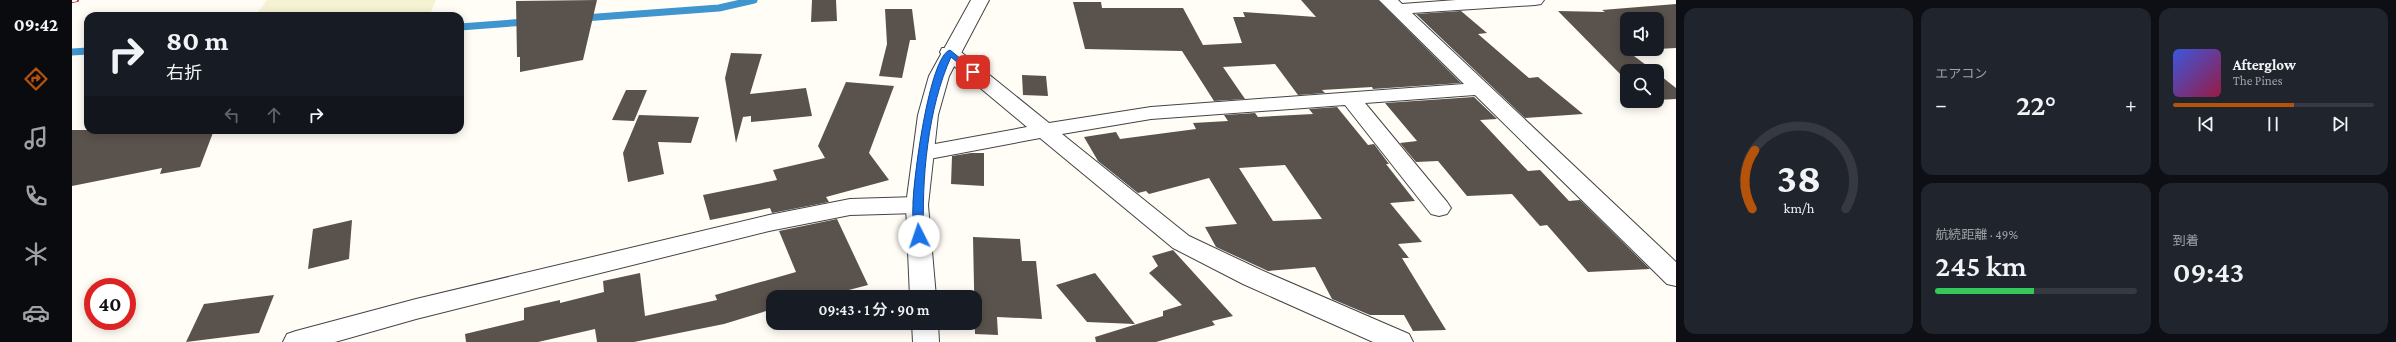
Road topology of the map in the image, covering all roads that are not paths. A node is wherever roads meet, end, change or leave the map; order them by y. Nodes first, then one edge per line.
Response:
1 (980, 0) edge
2 (1535, 0) edge
3 (1393, 4) edge
4 (950, 52) junction
5 (1481, 89) junction
6 (1349, 97) junction
7 (1045, 130) junction
8 (924, 153) junction
9 (917, 205) junction
10 (1439, 208) dead end
11 (1676, 277) edge
12 (923, 290) edge
13 (925, 330) edge
14 (296, 342) edge
15 (926, 342) edge
16 (1400, 342) edge

1 - 4 street
2 - 3 street
3 - 5 street
4 - 7 street
4 - 8 street
5 - 6 street
5 - 11 street
6 - 7 street
6 - 10 street
7 - 8 street
7 - 16 street
8 - 9 street
9 - 12 street
9 - 14 street
13 - 15 street

